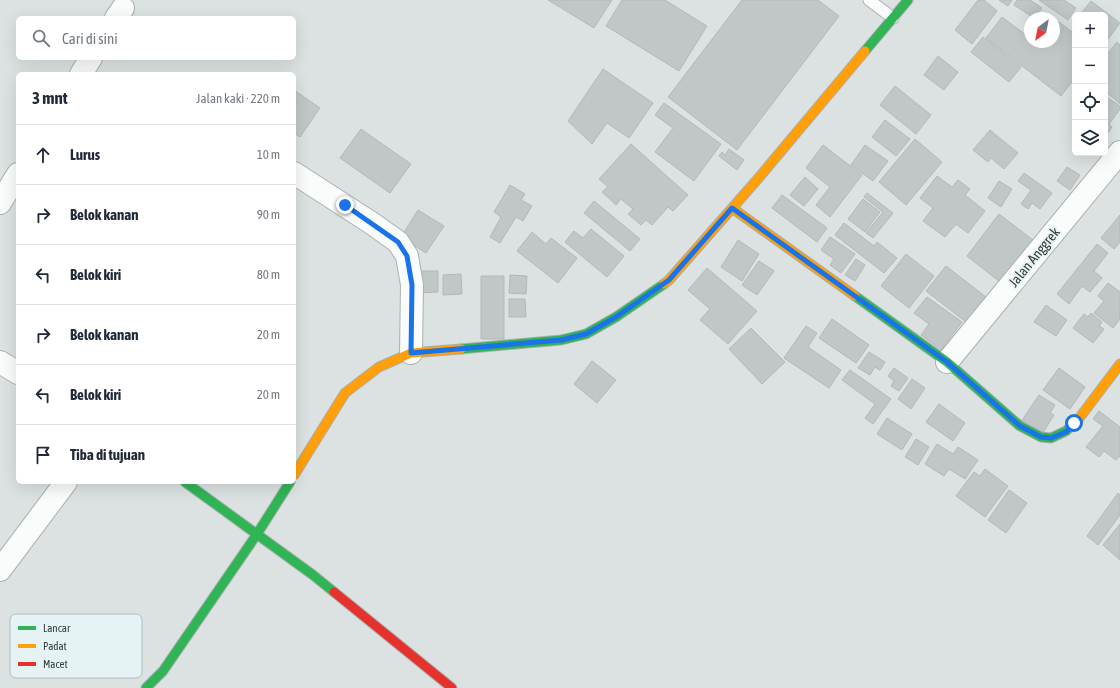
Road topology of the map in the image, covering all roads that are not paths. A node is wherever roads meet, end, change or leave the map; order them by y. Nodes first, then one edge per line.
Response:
1 (869, 0) edge
2 (908, 0) edge
3 (893, 18) junction
4 (90, 60) edge
5 (82, 72) edge
6 (1120, 152) edge
7 (296, 175) edge
8 (16, 177) edge
9 (0, 203) edge
10 (732, 208) junction
11 (411, 353) junction
12 (0, 362) edge
13 (947, 362) junction
14 (1120, 364) edge
15 (16, 372) edge
16 (296, 472) edge
17 (64, 484) edge
18 (188, 484) edge
19 (289, 484) edge
20 (257, 534) junction
21 (0, 570) edge
22 (146, 688) edge
23 (452, 688) edge

1 - 3 lane
2 - 3 street
3 - 10 street
4 - 5 street
6 - 13 street, Jalan Anggrek
7 - 11 street
8 - 9 street
10 - 11 street
10 - 13 street
11 - 16 street
12 - 15 street
13 - 14 street
17 - 21 street
18 - 20 street
19 - 20 street
20 - 22 street
20 - 23 street

